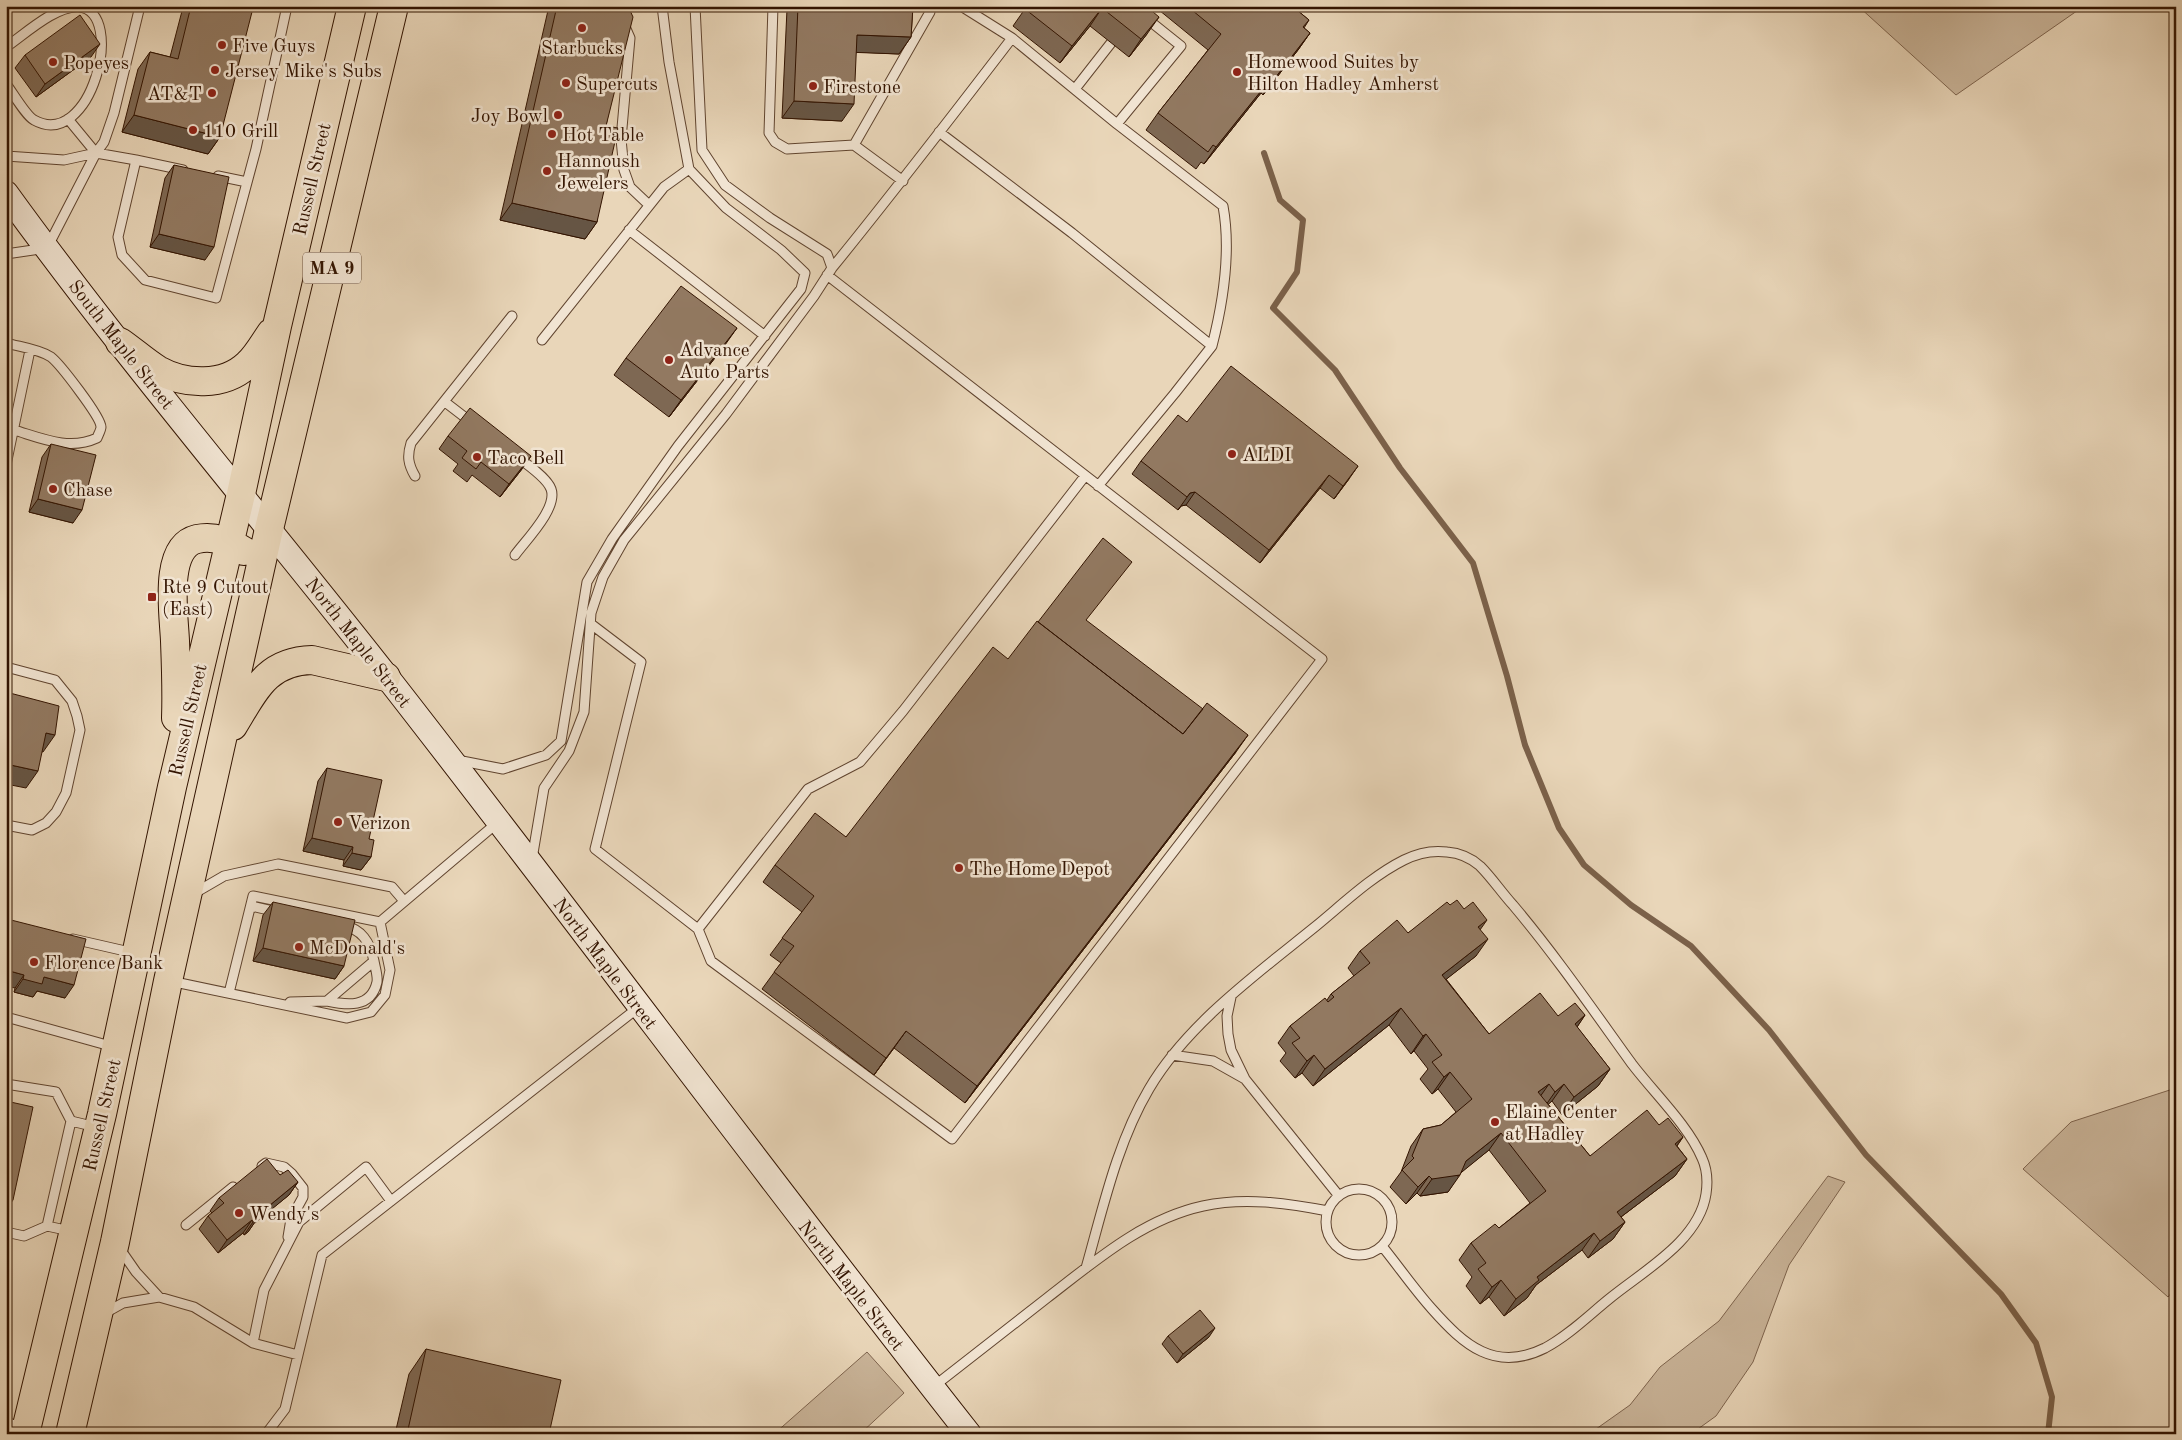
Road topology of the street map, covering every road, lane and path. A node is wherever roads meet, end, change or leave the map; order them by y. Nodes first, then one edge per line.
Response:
1 (140, 6) edge
2 (286, 6) edge
3 (352, 6) edge
4 (394, 6) edge
5 (616, 6) edge
6 (662, 6) edge
7 (695, 6) edge
8 (773, 6) edge
9 (929, 6) edge
10 (961, 6) edge
11 (1137, 18) edge
12 (1012, 38) junction
13 (1111, 42) dead end
14 (6, 47) edge
15 (6, 84) edge
16 (1075, 89) junction
17 (68, 120) junction
18 (1117, 124) junction
19 (940, 132) junction
20 (854, 146) junction
21 (96, 153) junction
22 (6, 156) edge
23 (136, 160) junction
24 (689, 169) junction
25 (191, 171) edge
26 (210, 175) edge
27 (903, 181) junction
28 (247, 182) junction
29 (7, 196) edge
30 (650, 205) junction
31 (629, 230) junction
32 (47, 248) junction
33 (6, 254) edge
34 (830, 272) junction
35 (512, 316) dead end
36 (277, 326) junction
37 (765, 336) junction
38 (542, 340) dead end
39 (120, 342) junction
40 (6, 343) edge
41 (1212, 346) junction
42 (30, 350) junction
43 (445, 402) junction
44 (475, 425) edge
45 (14, 430) junction
46 (506, 448) edge
47 (6, 465) edge
48 (415, 476) dead end
49 (1085, 476) junction
50 (1098, 486) junction
51 (240, 494) junction
52 (269, 529) junction
53 (229, 542) junction
54 (515, 555) dead end
55 (260, 568) junction
56 (591, 624) junction
57 (6, 667) edge
58 (386, 676) junction
59 (220, 747) junction
60 (450, 759) junction
61 (172, 787) junction
62 (497, 822) junction
63 (6, 825) edge
64 (531, 865) junction
65 (187, 898) junction
66 (404, 901) junction
67 (251, 906) junction
68 (287, 914) edge
69 (380, 922) junction
70 (332, 923) edge
71 (698, 930) junction
72 (62, 936) edge
73 (136, 954) junction
74 (374, 962) junction
75 (168, 981) junction
76 (229, 993) junction
77 (1231, 998) junction
78 (326, 1001) junction
79 (274, 1002) junction
80 (639, 1007) junction
81 (6, 1017) edge
82 (116, 1048) junction
83 (1172, 1055) junction
84 (1245, 1079) junction
85 (6, 1084) edge
86 (71, 1121) junction
87 (99, 1128) junction
88 (1339, 1196) junction
89 (392, 1201) junction
90 (1328, 1211) junction
91 (186, 1225) dead end
92 (47, 1226) junction
93 (74, 1231) junction
94 (6, 1232) edge
95 (115, 1242) junction
96 (287, 1245) junction
97 (1382, 1246) junction
98 (1086, 1268) junction
99 (159, 1297) junction
100 (98, 1317) junction
101 (253, 1343) junction
102 (298, 1355) junction
103 (932, 1387) junction
104 (22, 1430) edge
105 (70, 1434) edge
106 (266, 1434) edge
107 (969, 1434) edge

1 - 21 lane
2 - 28 lane
3 - 36 highway, Russell Street / MA 9
4 - 52 highway, Russell Street / MA 9
5 - 30 lane
6 - 24 lane
7 - 34 lane
8 - 20 lane
9 - 20 lane
10 - 12 lane
11 - 18 lane
12 - 16 lane
12 - 19 lane
13 - 16 lane
14 - 17 lane
15 - 17 lane
16 - 18 lane
17 - 21 lane
18 - 41 lane
19 - 27 lane
19 - 41 lane
20 - 27 lane
21 - 22 lane
21 - 23 lane
21 - 32 lane
23 - 25 lane
23 - 28 lane
24 - 30 lane
24 - 37 lane
26 - 28 lane
27 - 34 lane
29 - 32 main road, South Maple Street
30 - 31 lane
31 - 37 lane
31 - 38 lane
32 - 33 lane
32 - 39 main road, South Maple Street
34 - 49 lane
34 - 56 lane
35 - 43 lane
36 - 39 highway
36 - 51 highway, Russell Street / MA 9
37 - 60 lane
39 - 51 main road, South Maple Street
40 - 42 lane
41 - 50 lane
42 - 45 lane
42 - 45 lane
43 - 44 lane
43 - 48 lane
45 - 47 lane
46 - 54 lane
49 - 50 lane
49 - 71 lane
50 - 71 lane
51 - 52 main road, North Maple Street
51 - 53 highway, Russell Street / MA 9
52 - 55 highway, Russell Street / MA 9
52 - 58 main road, North Maple Street
53 - 55 highway
53 - 61 highway, Russell Street / MA 9
53 - 61 highway
55 - 59 highway, Russell Street / MA 9
56 - 64 lane
56 - 71 lane
57 - 63 lane
58 - 59 highway
58 - 60 main road, North Maple Street
59 - 65 highway, Russell Street / MA 9
60 - 62 main road, North Maple Street
61 - 73 highway, Russell Street / MA 9
62 - 64 main road, North Maple Street
62 - 66 lane
64 - 80 main road, North Maple Street
65 - 66 lane
65 - 75 highway, Russell Street / MA 9
66 - 69 lane
67 - 68 lane
67 - 69 lane
67 - 76 lane
69 - 79 lane
70 - 74 lane
72 - 73 lane
73 - 82 highway, Russell Street / MA 9
74 - 78 lane
74 - 78 lane
75 - 76 lane
75 - 95 highway, Russell Street / MA 9
76 - 79 lane
77 - 83 lane
77 - 84 lane
77 - 97 lane
78 - 79 lane
80 - 89 lane
80 - 103 main road, North Maple Street
81 - 82 lane
82 - 87 highway, Russell Street / MA 9
83 - 84 lane
83 - 98 lane
84 - 88 lane
85 - 86 lane
86 - 87 lane
86 - 92 lane
87 - 93 highway, Russell Street / MA 9
88 - 90 lane
88 - 97 lane
89 - 96 lane
89 - 102 lane
90 - 97 lane
90 - 98 lane
91 - 96 lane
92 - 93 lane
92 - 94 lane
93 - 104 highway, Russell Street / MA 9
95 - 99 lane
95 - 100 highway, Russell Street / MA 9
96 - 101 lane
98 - 103 lane
99 - 100 lane
99 - 101 lane
100 - 105 highway, Russell Street / MA 9
101 - 102 lane
102 - 106 lane
103 - 107 main road, North Maple Street

